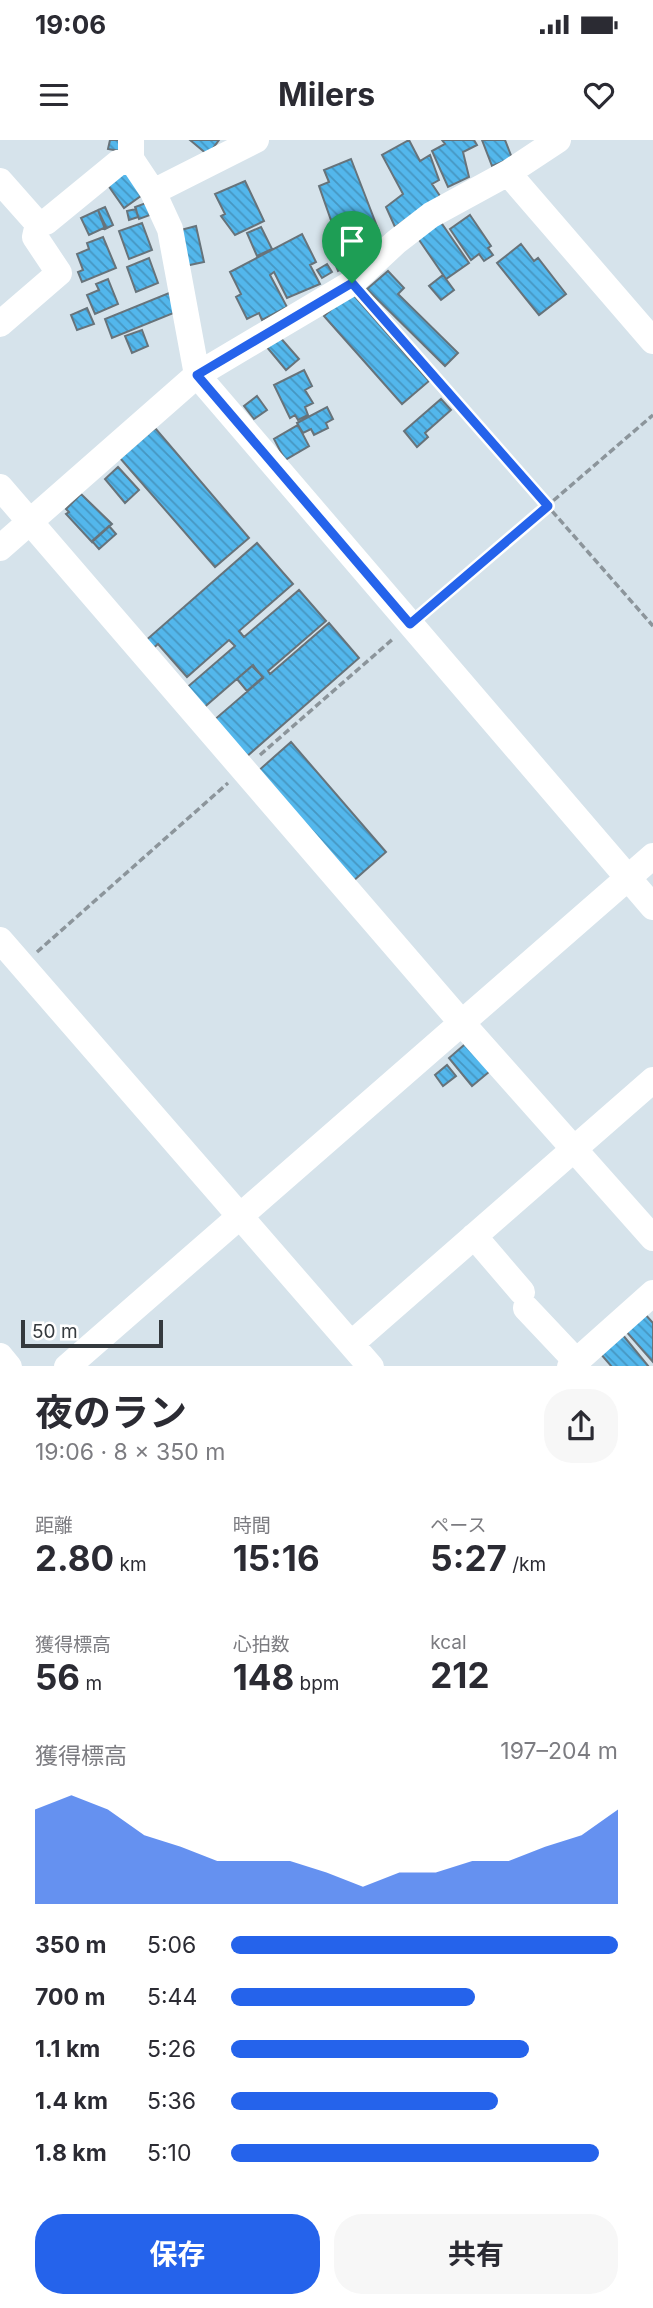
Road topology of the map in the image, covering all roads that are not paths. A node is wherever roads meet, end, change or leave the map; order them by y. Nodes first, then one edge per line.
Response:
1 (256, 140) edge
2 (558, 140) edge
3 (131, 149) edge
4 (508, 173) junction
5 (0, 181) edge
6 (153, 192) junction
7 (38, 224) junction
8 (0, 324) edge
9 (653, 341) edge
10 (197, 375) junction
11 (0, 487) edge
12 (31, 522) junction
13 (0, 548) edge
14 (653, 856) edge
15 (628, 879) junction
16 (653, 907) edge
17 (0, 940) edge
18 (461, 1022) junction
19 (653, 1080) edge
20 (574, 1149) junction
21 (239, 1216) junction
22 (474, 1237) junction
23 (653, 1238) edge
24 (653, 1293) edge
25 (351, 1344) junction
26 (573, 1364) edge
27 (68, 1366) edge
28 (370, 1366) edge

1 - 6 street
2 - 4 street
3 - 6 street
3 - 7 street
4 - 9 street
4 - 10 street
5 - 7 street
6 - 10 street
7 - 8 street
10 - 12 street
10 - 15 street
11 - 12 street
12 - 13 street
12 - 18 street
14 - 15 street
15 - 16 street
15 - 18 street
17 - 21 street
18 - 20 street
18 - 21 street
19 - 20 street
20 - 22 street
20 - 23 street
21 - 25 street
21 - 27 street
22 - 25 street
22 - 26 street
24 - 26 street
25 - 28 street

